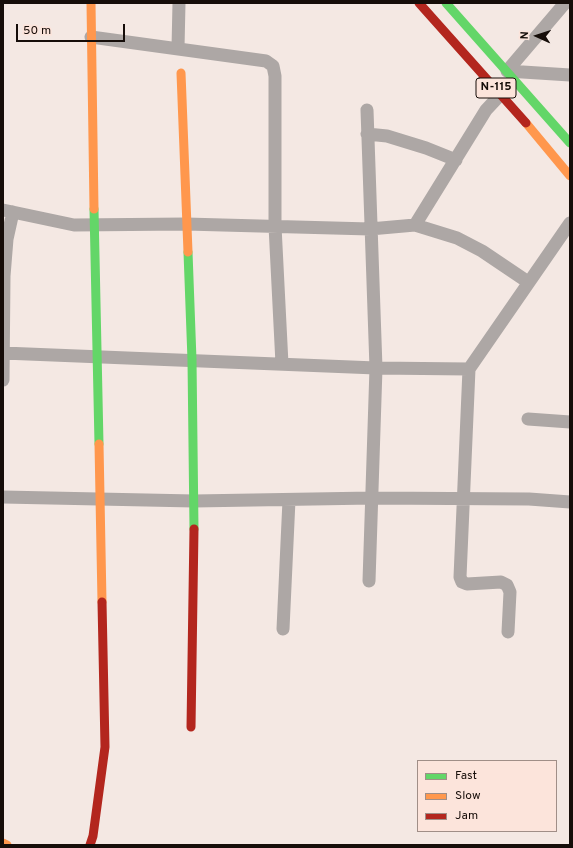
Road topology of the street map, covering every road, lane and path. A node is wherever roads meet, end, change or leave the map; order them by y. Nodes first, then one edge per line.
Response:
1 (91, 3) edge
2 (179, 3) edge
3 (419, 3) edge
4 (446, 3) edge
5 (565, 3) edge
6 (92, 37) junction
7 (178, 48) junction
8 (507, 71) junction
9 (180, 72) dead end
10 (570, 75) edge
11 (501, 94) junction
12 (367, 110) dead end
13 (367, 134) junction
14 (570, 143) edge
15 (456, 160) junction
16 (570, 176) edge
17 (8, 211) edge
18 (570, 223) edge
19 (186, 224) junction
20 (94, 225) junction
21 (415, 225) junction
22 (275, 226) junction
23 (370, 229) junction
24 (528, 282) junction
25 (4, 353) edge
26 (98, 357) junction
27 (192, 360) junction
28 (282, 364) junction
29 (376, 368) junction
30 (469, 369) junction
31 (3, 380) edge
32 (528, 420) dead end
33 (570, 422) edge
34 (3, 497) edge
35 (372, 498) junction
36 (100, 499) junction
37 (462, 499) junction
38 (288, 500) junction
39 (194, 501) junction
40 (570, 502) edge
41 (369, 581) dead end
42 (283, 629) dead end
43 (508, 632) dead end
44 (191, 727) dead end
45 (3, 843) edge
46 (6, 845) edge
47 (90, 845) edge

1 - 6 street
2 - 7 street
3 - 11 street, N-115
4 - 8 street, N-115
5 - 8 street
6 - 7 street
6 - 20 street
7 - 22 street
8 - 10 street
8 - 14 street, N-115
9 - 19 street
11 - 15 street
11 - 16 street, N-115
12 - 13 street
13 - 15 street
13 - 23 street
15 - 21 street
17 - 20 street
17 - 25 street
18 - 24 street
19 - 20 street
19 - 22 street
19 - 27 street
20 - 26 street
21 - 23 street
21 - 24 street
22 - 23 street
22 - 28 street
23 - 29 street
24 - 30 street
25 - 26 street
25 - 31 street
26 - 27 street
26 - 36 street
27 - 28 street
27 - 39 street
28 - 29 street
29 - 30 street
29 - 35 street
30 - 37 street
32 - 33 street
34 - 36 street
35 - 37 street
35 - 38 street
35 - 41 street
36 - 39 street
36 - 47 street
37 - 40 street
37 - 43 street
38 - 39 street
38 - 42 street
39 - 44 street
45 - 46 street

